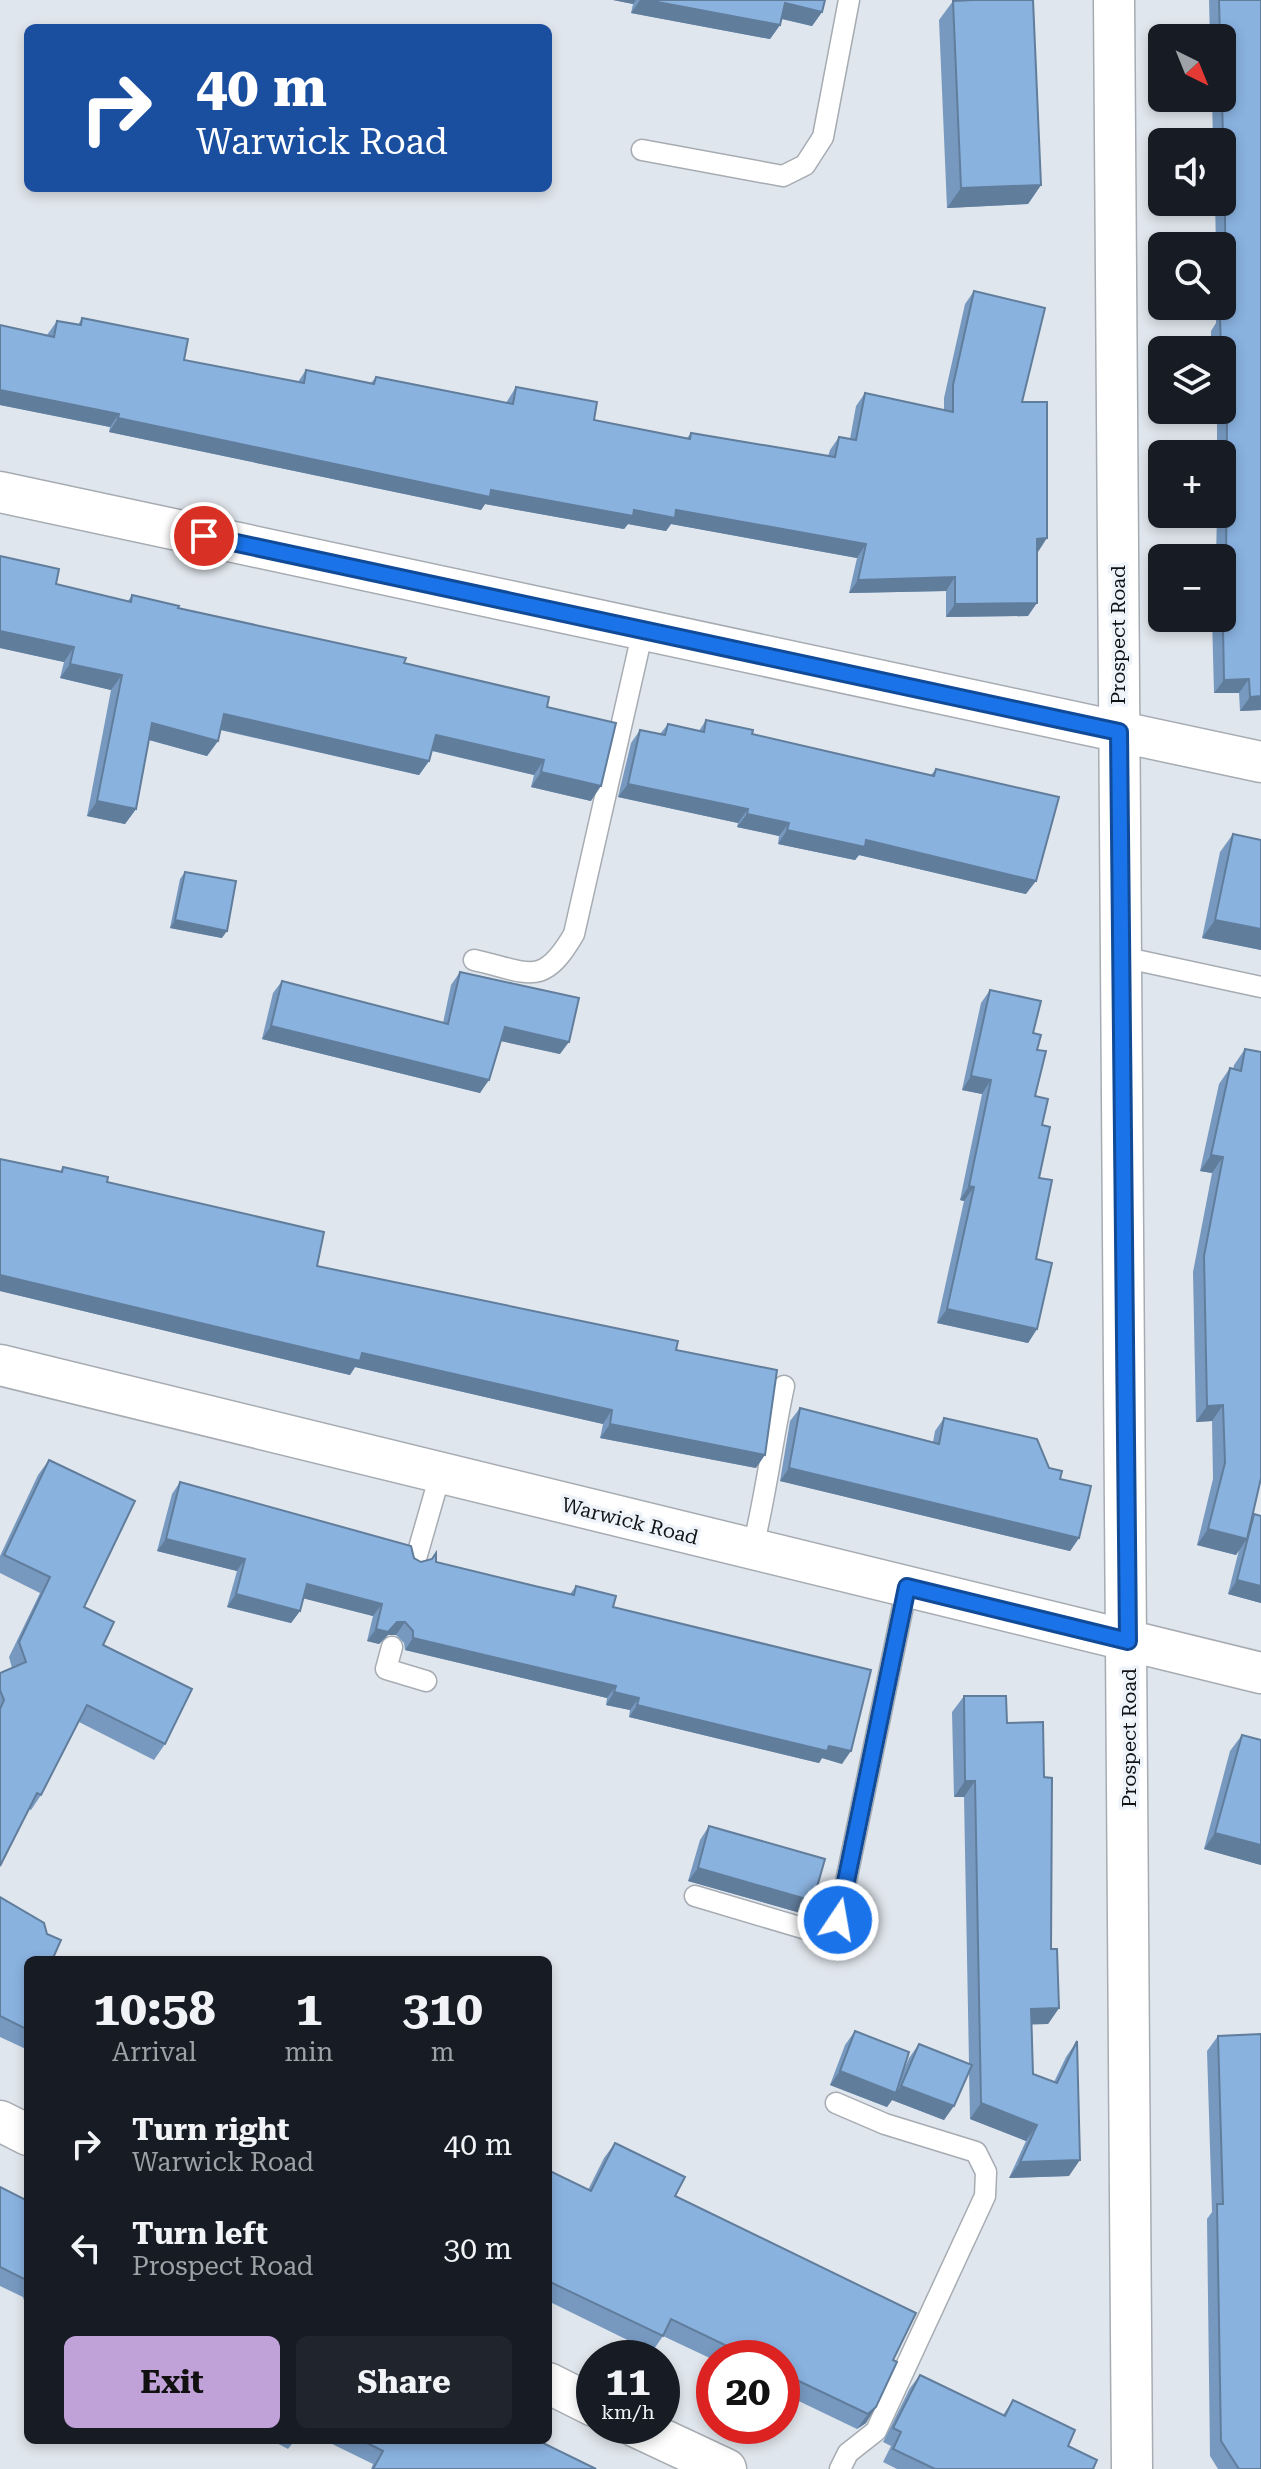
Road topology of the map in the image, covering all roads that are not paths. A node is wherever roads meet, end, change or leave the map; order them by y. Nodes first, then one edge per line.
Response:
1 (849, 0) edge
2 (1114, 0) edge
3 (642, 150) dead end
4 (0, 492) edge
5 (643, 630) junction
6 (1119, 732) junction
7 (1261, 762) edge
8 (1122, 957) junction
9 (474, 960) dead end
10 (1261, 987) edge
11 (2, 1371) edge
12 (784, 1386) dead end
13 (440, 1475) junction
14 (752, 1551) junction
15 (415, 1562) edge
16 (907, 1587) junction
17 (1128, 1641) junction
18 (392, 1647) edge
19 (1261, 1673) edge
20 (426, 1681) dead end
21 (695, 1896) dead end
22 (836, 2103) dead end
23 (0, 2121) edge
24 (24, 2133) edge
25 (552, 2385) edge
26 (576, 2397) edge
27 (673, 2444) edge
28 (726, 2469) edge
29 (840, 2469) edge
30 (1132, 2469) edge

1 - 3 lane
2 - 6 street, Prospect Road
4 - 5 street
5 - 6 street
5 - 9 lane
6 - 7 street
6 - 8 street, Prospect Road
8 - 10 lane
8 - 17 street, Prospect Road
11 - 13 street, Warwick Road
12 - 14 lane
13 - 14 street, Warwick Road
13 - 15 lane
14 - 16 street, Warwick Road
16 - 17 street, Warwick Road
16 - 21 lane
17 - 19 street, Warwick Road
17 - 30 street, Prospect Road
18 - 20 lane
22 - 29 lane
23 - 24 street
25 - 26 street
27 - 28 street

